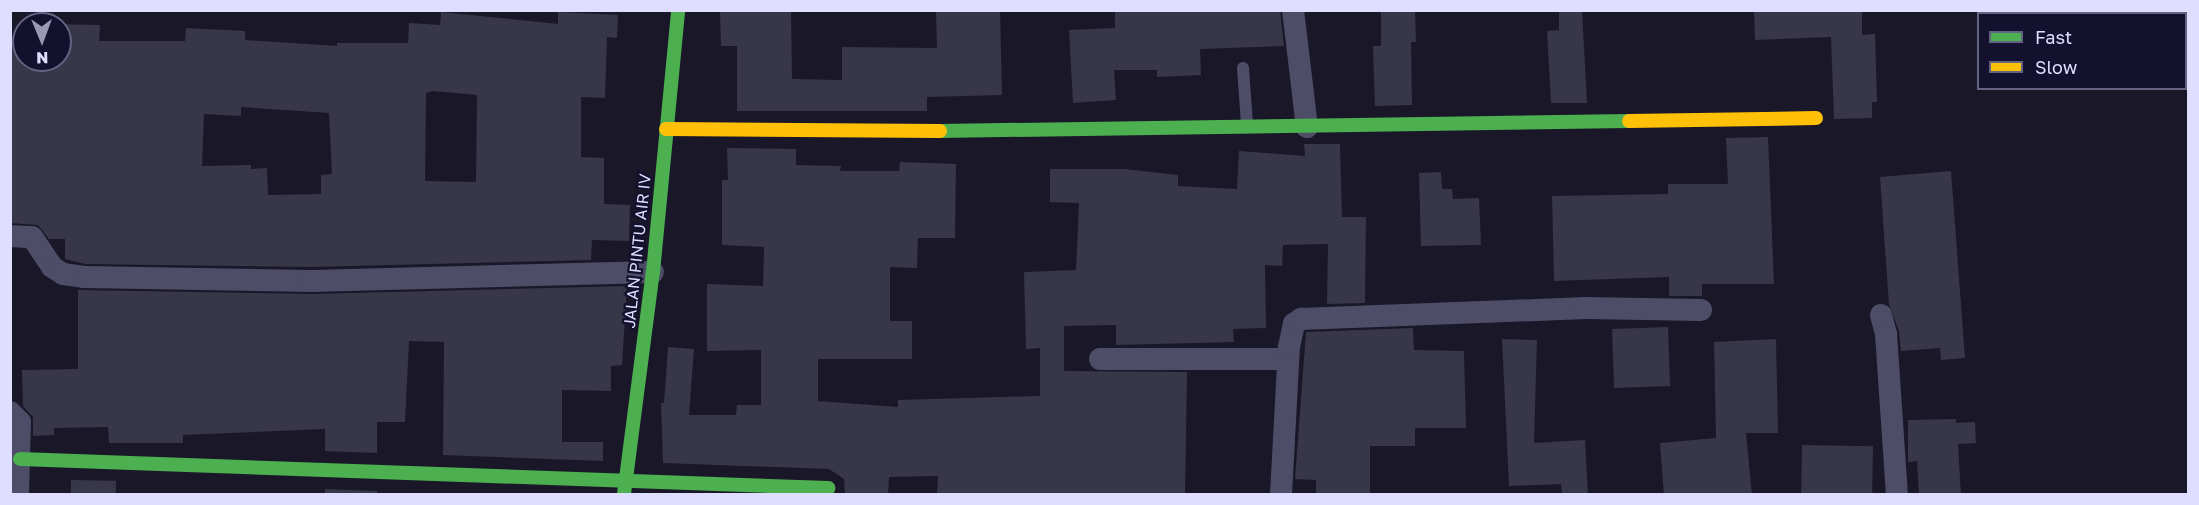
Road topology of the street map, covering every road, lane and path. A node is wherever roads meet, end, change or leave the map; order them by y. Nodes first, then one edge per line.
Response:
1 (678, 10) edge
2 (1293, 10) edge
3 (1243, 68) dead end
4 (1816, 118) dead end
5 (1307, 127) junction
6 (1247, 128) junction
7 (666, 129) junction
8 (10, 236) edge
9 (653, 272) junction
10 (1701, 310) dead end
11 (1881, 315) dead end
12 (1100, 359) dead end
13 (1288, 359) junction
14 (10, 412) edge
15 (20, 459) junction
16 (625, 478) junction
17 (828, 488) dead end
18 (18, 495) edge
19 (624, 495) edge
20 (1281, 495) edge
21 (1897, 495) edge

1 - 7 street, JALAN PINTU AIR IV
2 - 5 street
3 - 6 lane
4 - 5 street
5 - 6 street
6 - 7 street
7 - 9 street, JALAN PINTU AIR IV
8 - 9 street
9 - 16 street, JALAN PINTU AIR IV
10 - 13 street
11 - 21 street
12 - 13 street
13 - 20 street
14 - 15 street
15 - 16 street
15 - 18 street
16 - 17 street
16 - 19 street, JALAN PINTU AIR IV

